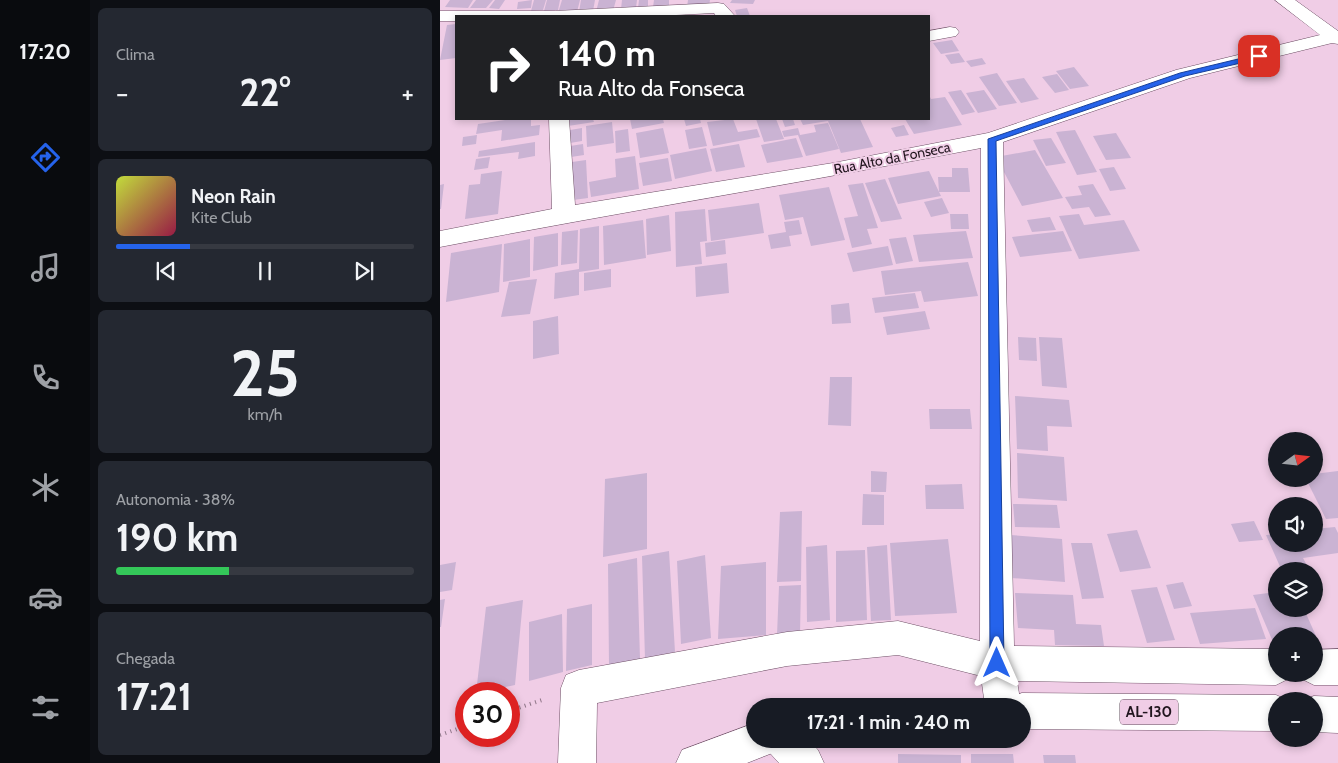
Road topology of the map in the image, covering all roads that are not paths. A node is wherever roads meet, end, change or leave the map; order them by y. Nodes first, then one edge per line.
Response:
1 (1284, 0) edge
2 (575, 15) edge
3 (725, 15) edge
4 (440, 16) edge
5 (455, 16) edge
6 (950, 32) dead end
7 (930, 36) edge
8 (1337, 38) edge
9 (559, 120) edge
10 (992, 139) junction
11 (564, 215) junction
12 (440, 239) edge
13 (997, 663) junction
14 (1268, 666) edge
15 (1323, 667) edge
16 (1338, 667) edge
17 (1002, 698) edge
18 (1031, 711) edge
19 (1268, 713) edge
20 (1323, 714) edge
21 (1338, 715) edge
22 (746, 745) edge
23 (791, 748) edge
24 (577, 763) edge
25 (695, 763) edge
26 (805, 763) edge

1 - 8 street
2 - 3 street
4 - 5 street
6 - 7 street
8 - 10 street, Rua Alto da Fonseca
9 - 11 street
10 - 11 street, Rua Alto da Fonseca
10 - 13 street
11 - 12 street, Rua Alto da Fonseca
13 - 14 street
13 - 17 street
13 - 24 street
15 - 16 street
18 - 19 street, AL-130
20 - 21 street
22 - 25 street
23 - 26 street

